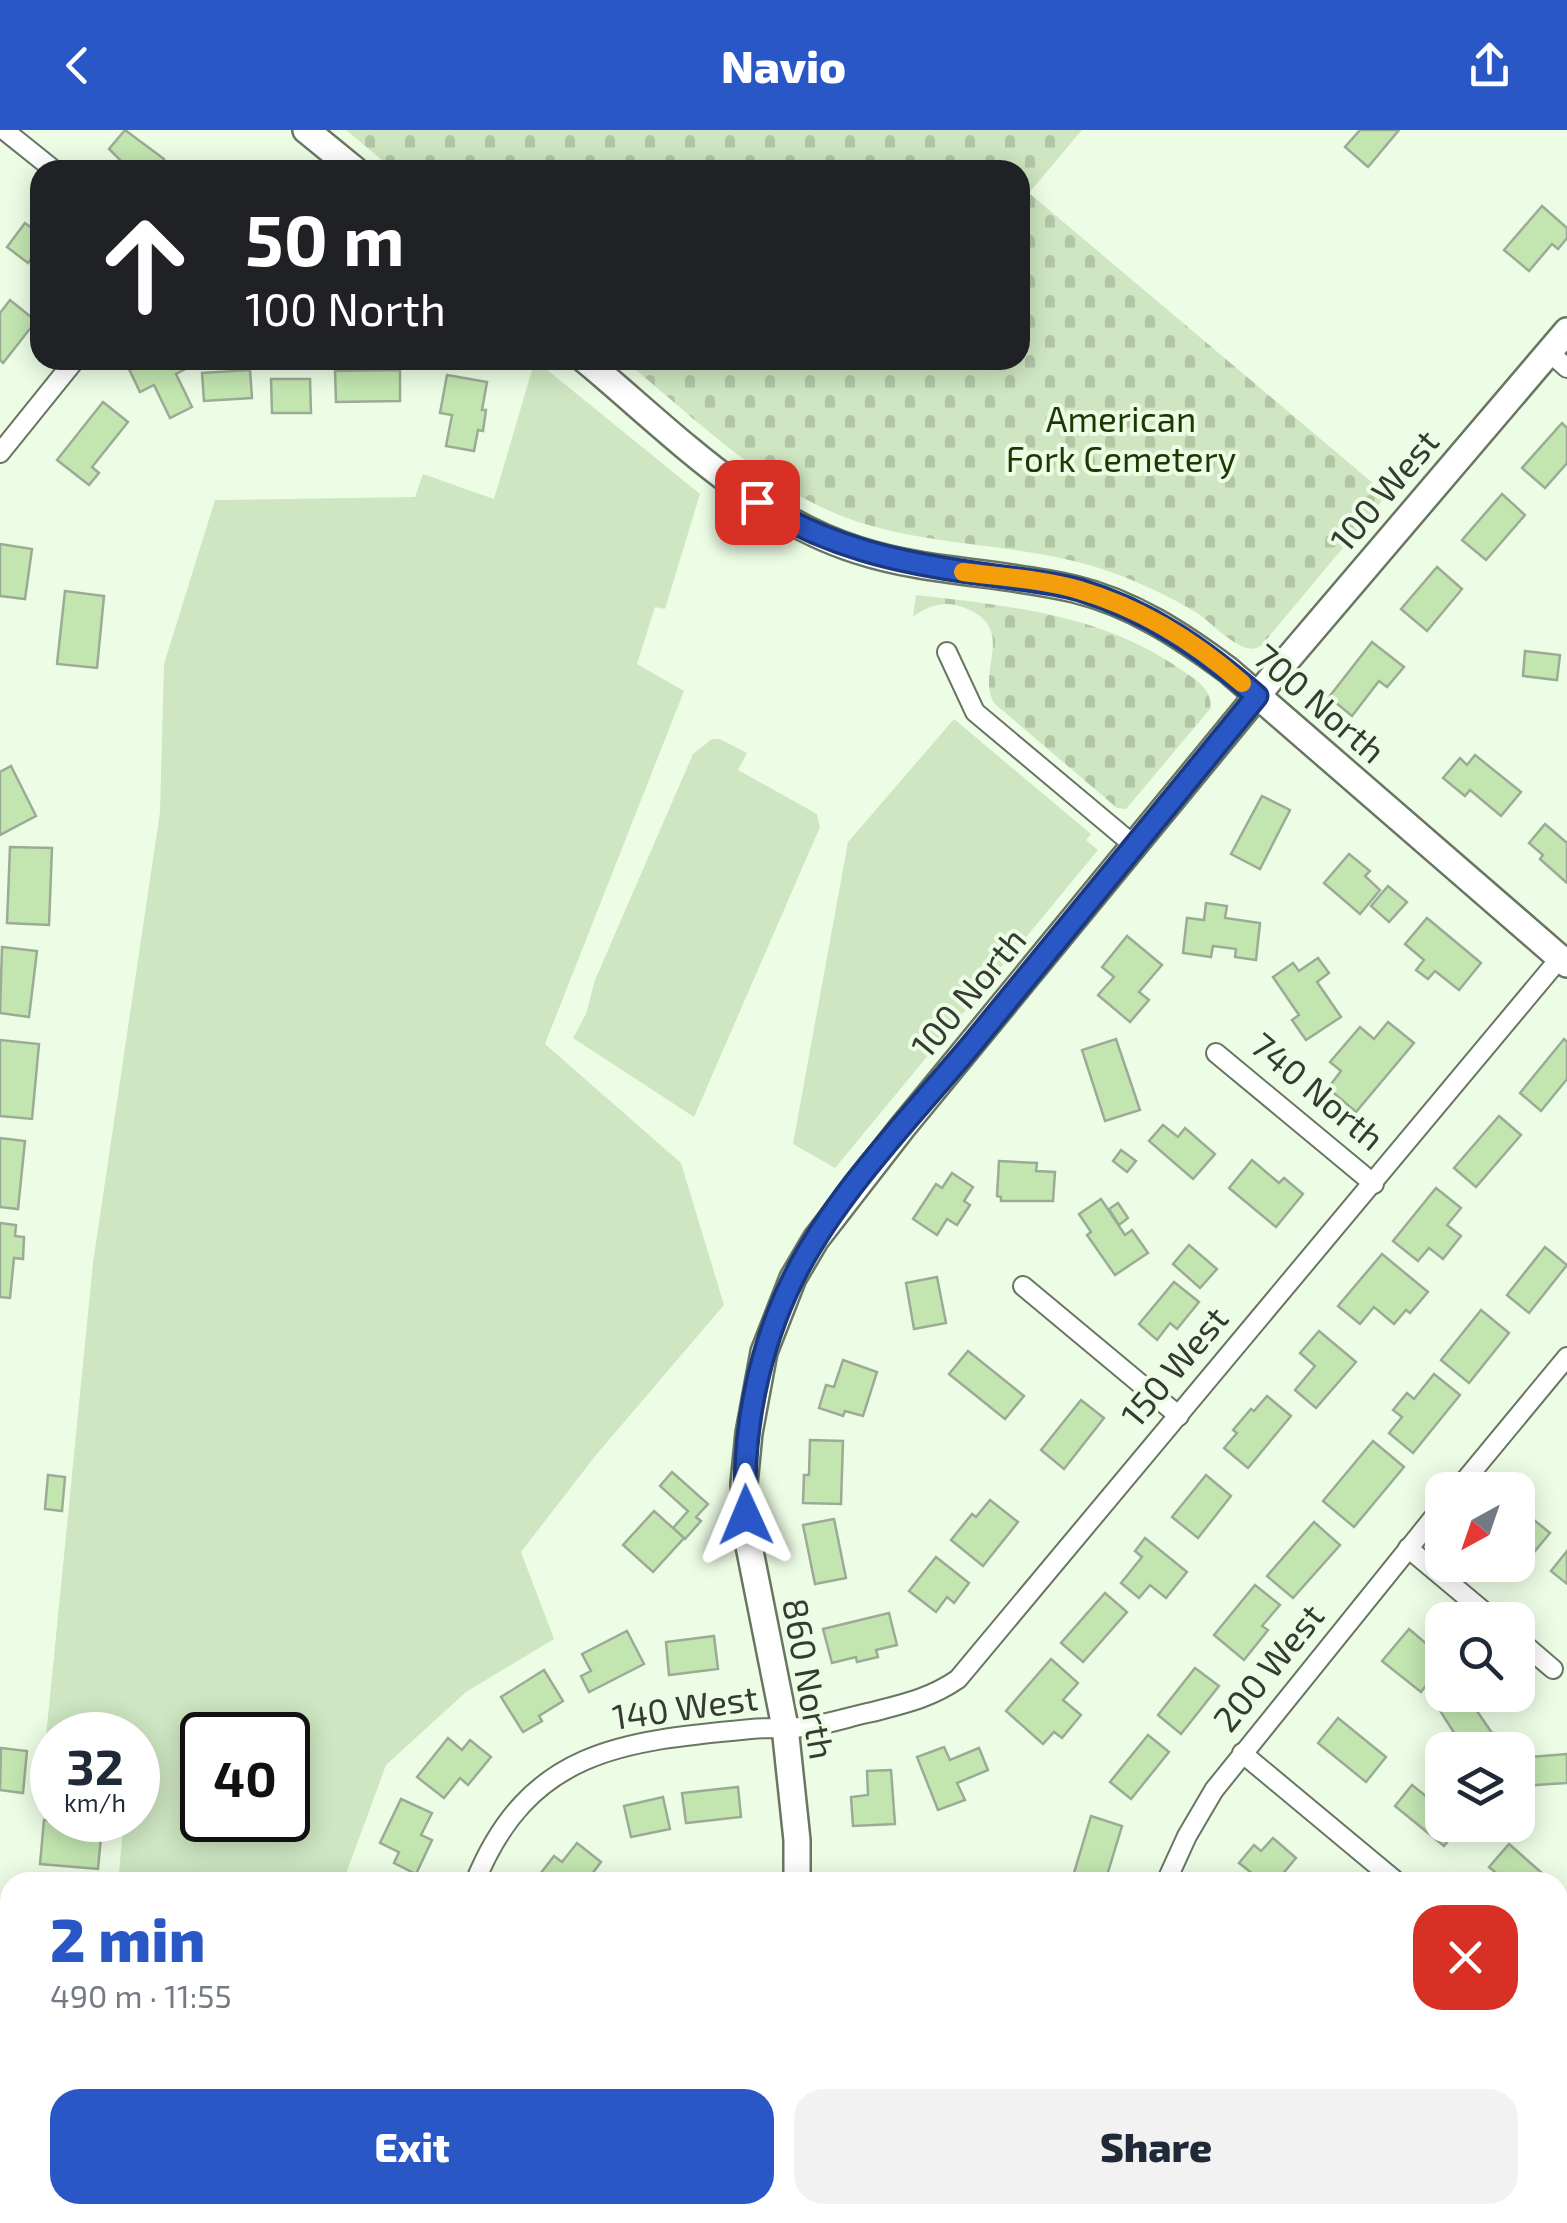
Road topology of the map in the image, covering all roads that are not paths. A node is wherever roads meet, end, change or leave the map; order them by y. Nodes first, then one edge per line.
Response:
1 (4, 130) edge
2 (306, 130) edge
3 (42, 160) edge
4 (342, 160) edge
5 (1567, 331) edge
6 (1558, 360) edge
7 (67, 370) edge
8 (597, 370) edge
9 (0, 453) edge
10 (947, 652) dead end
11 (1257, 696) junction
12 (1136, 847) junction
13 (1564, 961) edge
14 (1216, 1053) dead end
15 (1374, 1184) junction
16 (1023, 1286) dead end
17 (764, 1352) joint
18 (1567, 1358) edge
19 (1179, 1416) junction
20 (1472, 1472) edge
21 (1425, 1528) edge
22 (1408, 1548) junction
23 (1472, 1602) edge
24 (1535, 1654) edge
25 (1553, 1669) dead end
26 (785, 1727) junction
27 (1242, 1754) junction
28 (480, 1872) edge
29 (797, 1872) edge
30 (1171, 1872) edge
31 (1385, 1872) edge

1 - 3 street
2 - 4 street
5 - 6 street, 100 West
6 - 11 street, 100 West
7 - 9 street
8 - 11 street, 700 North
10 - 12 street
11 - 12 street, 100 North
11 - 13 street, 700 North
12 - 17 street, 100 North
13 - 15 street, 150 West
14 - 15 street, 740 North
15 - 19 street, 150 West
16 - 19 street
17 - 26 street, 860 North
18 - 20 street
19 - 26 street, 150 West
21 - 22 street, 200 West
22 - 23 street
22 - 27 street, 200 West
24 - 25 street
26 - 28 street, 140 West
26 - 29 street, 860 North
27 - 30 street, 200 West
27 - 31 street

